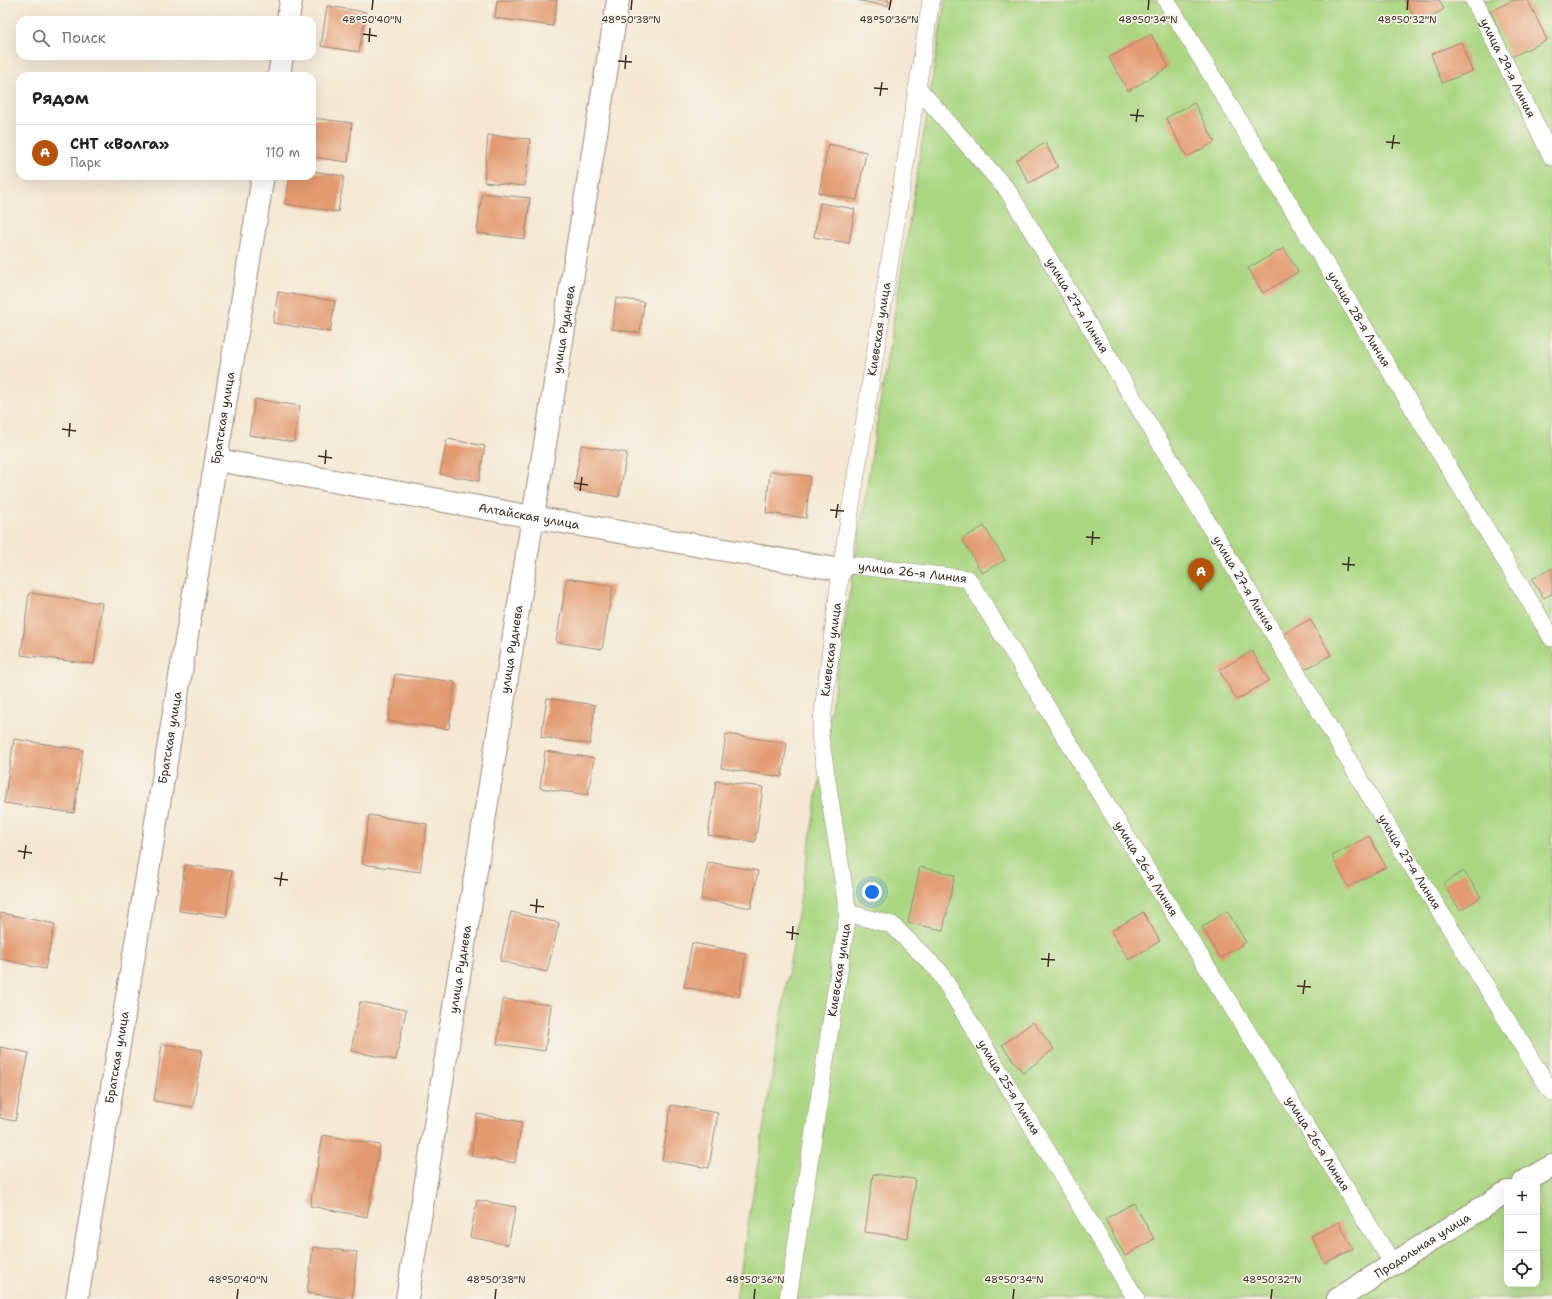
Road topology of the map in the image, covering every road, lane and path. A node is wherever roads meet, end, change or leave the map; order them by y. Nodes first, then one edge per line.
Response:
1 (291, 0) edge
2 (618, 0) edge
3 (931, 0) edge
4 (1166, 0) edge
5 (1474, 0) edge
6 (289, 16) edge
7 (281, 60) edge
8 (280, 72) edge
9 (917, 86) junction
10 (1552, 157) edge
11 (262, 180) edge
12 (217, 460) junction
13 (533, 517) junction
14 (842, 567) junction
15 (1552, 638) edge
16 (848, 913) junction
17 (1552, 1093) edge
18 (1552, 1166) edge
19 (1529, 1179) edge
20 (1504, 1194) edge
21 (1393, 1264) junction
22 (77, 1299) edge
23 (407, 1299) edge
24 (788, 1299) edge
25 (1136, 1299) edge
26 (1338, 1299) edge

1 - 6 street
2 - 13 street, улица Руднева
3 - 9 lane, Киевская улица
4 - 15 lane, улица 28-я Линия
5 - 10 lane, улица 29-я Линия
7 - 8 street
9 - 14 lane, Киевская улица
9 - 17 lane, улица 27-я Линия
11 - 12 street, Братская улица
12 - 13 street, Алтайская улица
12 - 22 street, Братская улица
13 - 14 street, Алтайская улица
13 - 23 street, улица Руднева
14 - 16 lane, Киевская улица
14 - 21 lane, улица 26-я Линия
16 - 24 lane, Киевская улица
16 - 25 lane, улица 25-я Линия
18 - 19 street
20 - 21 street, Продольная улица
21 - 26 street, Продольная улица

